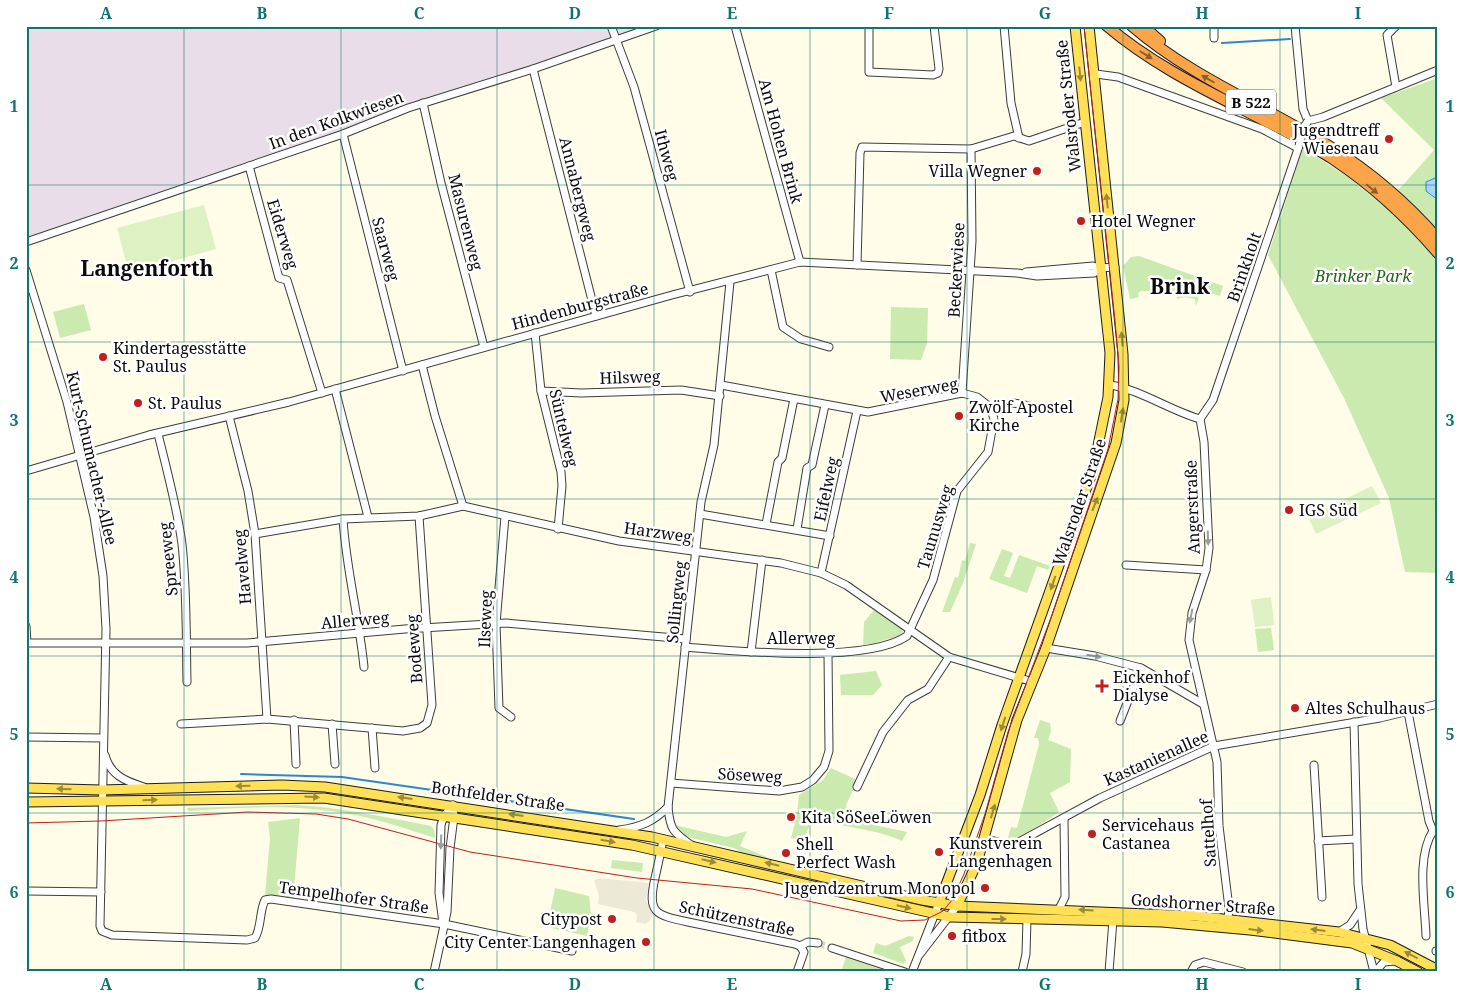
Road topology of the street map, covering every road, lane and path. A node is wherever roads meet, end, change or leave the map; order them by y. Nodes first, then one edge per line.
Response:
1 (611, 26) edge
2 (656, 26) edge
3 (735, 26) edge
4 (869, 26) edge
5 (934, 26) edge
6 (1004, 26) edge
7 (1075, 26) edge
8 (1089, 26) edge
9 (1107, 26) edge
10 (1132, 26) edge
11 (1143, 26) edge
12 (1214, 26) edge
13 (1295, 26) edge
14 (1396, 26) edge
15 (1214, 38) dead end
16 (617, 40) junction
17 (1175, 59) junction
18 (533, 69) junction
19 (1438, 70) edge
20 (1096, 74) junction
21 (1396, 87) junction
22 (423, 103) junction
23 (1308, 121) junction
24 (1086, 122) junction
25 (343, 134) junction
26 (1019, 138) junction
27 (1299, 147) junction
28 (971, 149) junction
29 (249, 166) junction
30 (1438, 239) edge
31 (26, 242) edge
32 (1438, 252) edge
33 (800, 262) junction
34 (857, 264) junction
35 (1115, 266) junction
36 (1100, 268) junction
37 (26, 270) edge
38 (771, 270) junction
39 (970, 271) junction
40 (730, 282) junction
41 (690, 292) junction
42 (596, 316) junction
43 (534, 333) junction
44 (484, 347) junction
45 (829, 347) dead end
46 (422, 366) junction
47 (402, 371) junction
48 (721, 385) junction
49 (1110, 386) junction
50 (1124, 388) junction
51 (335, 389) junction
52 (541, 391) junction
53 (322, 393) junction
54 (962, 394) junction
55 (720, 396) junction
56 (794, 399) junction
57 (825, 405) junction
58 (990, 407) junction
59 (1044, 409) dead end
60 (858, 411) junction
61 (229, 416) junction
62 (1200, 420) junction
63 (158, 434) junction
64 (80, 455) junction
65 (26, 471) edge
66 (463, 506) junction
67 (700, 514) junction
68 (419, 516) junction
69 (505, 516) junction
70 (368, 518) junction
71 (343, 519) junction
72 (766, 524) junction
73 (558, 529) junction
74 (797, 529) junction
75 (254, 534) junction
76 (830, 536) junction
77 (695, 551) junction
78 (762, 560) junction
79 (1126, 565) dead end
80 (1206, 570) junction
81 (821, 573) junction
82 (496, 624) junction
83 (26, 626) edge
84 (426, 628) junction
85 (910, 630) junction
86 (360, 633) junction
87 (686, 639) junction
88 (262, 642) junction
89 (27, 643) edge
90 (105, 644) junction
91 (187, 644) junction
92 (685, 647) junction
93 (1046, 648) junction
94 (750, 652) junction
95 (828, 653) junction
96 (949, 657) junction
97 (364, 667) dead end
98 (1141, 668) junction
99 (1019, 678) junction
100 (187, 682) dead end
101 (1033, 682) junction
102 (1203, 704) junction
103 (1438, 704) edge
104 (1408, 712) junction
105 (511, 717) dead end
106 (267, 719) junction
107 (294, 720) junction
108 (1120, 721) dead end
109 (1354, 722) junction
110 (181, 724) dead end
111 (332, 724) junction
112 (372, 728) junction
113 (26, 737) edge
114 (103, 738) junction
115 (1214, 746) junction
116 (102, 747) junction
117 (296, 764) dead end
118 (335, 764) dead end
119 (1314, 765) dead end
120 (375, 768) dead end
121 (671, 783) junction
122 (857, 787) dead end
123 (26, 788) edge
124 (149, 789) junction
125 (101, 790) junction
126 (26, 802) edge
127 (101, 802) junction
128 (453, 805) junction
129 (668, 807) junction
130 (444, 816) junction
131 (454, 817) junction
132 (1064, 818) junction
133 (616, 830) junction
134 (1435, 834) edge
135 (663, 839) junction
136 (985, 839) junction
137 (1356, 839) junction
138 (1318, 841) junction
139 (692, 845) junction
140 (661, 851) junction
141 (449, 862) junction
142 (439, 868) junction
143 (26, 891) edge
144 (101, 892) junction
145 (1322, 897) dead end
146 (939, 902) junction
147 (957, 906) junction
148 (1059, 909) junction
149 (1360, 910) junction
150 (934, 914) junction
151 (950, 917) junction
152 (1027, 919) junction
153 (1228, 919) junction
154 (1113, 920) junction
155 (444, 924) junction
156 (1339, 932) junction
157 (1426, 936) dead end
158 (1366, 938) junction
159 (818, 943) tunnel mouth
160 (800, 946) junction
161 (832, 948) tunnel mouth
162 (1370, 949) junction
163 (572, 951) dead end
164 (917, 958) junction
165 (1397, 961) junction
166 (1438, 970) edge
167 (434, 972) edge
168 (797, 972) edge
169 (905, 972) edge
170 (912, 972) edge
171 (1022, 972) edge
172 (1109, 972) edge
173 (1191, 972) edge
174 (1243, 972) edge
175 (1374, 972) edge
176 (1418, 972) edge

1 - 16 street, Ithweg
2 - 16 street, In den Kolkwiesen
3 - 33 street, Am Hohen Brink
4 - 5 street
6 - 26 street
7 -> 24 main road, Walsroder Straße
8 - 20 main road, Walsroder Straße
9 -> 32 highway, B 522
10 - 17 highway, B 522
11 - 17 highway
12 - 15 street
13 - 23 street
14 - 21 street
16 - 18 street, In den Kolkwiesen
16 - 41 street, Ithweg
30 -> 17 highway, B 522
18 - 22 street, In den Kolkwiesen
18 - 42 street, Annabergweg
19 - 21 street
20 - 27 street
35 -> 20 main road, Walsroder Straße
21 - 23 street
22 - 25 street, In den Kolkwiesen
22 - 44 street, Masurenweg
23 - 27 street, Brinkholt, bridge
24 - 26 street
24 - 36 main road, Walsroder Straße
25 - 29 street, In den Kolkwiesen
25 - 47 street, Saarweg
26 - 28 street
27 - 62 street, Brinkholt
28 - 34 street
28 - 39 street, Beckerwiese
29 - 31 street, In den Kolkwiesen
29 - 53 street, Eiderweg
33 - 34 street, Hindenburgstraße
33 - 38 street, Hindenburgstraße
34 - 39 street, Hindenburgstraße
35 - 36 street, Hindenburgstraße
50 -> 35 main road, Walsroder Straße
36 - 39 street, Hindenburgstraße
36 - 49 main road, Walsroder Straße
37 - 64 street, Kurt-Schumacher-Allee
38 - 40 street, Hindenburgstraße
38 - 45 street
39 - 54 street, Beckerwiese
40 - 41 street, Hindenburgstraße
40 - 48 street, Sollingweg
41 - 42 street, Hindenburgstraße
42 - 43 street, Hindenburgstraße
43 - 44 street, Hindenburgstraße
43 - 52 street, Süntelweg
44 - 46 street, Hindenburgstraße
46 - 47 street, Hindenburgstraße
46 - 66 street
47 - 51 street, Hindenburgstraße
48 - 55 street, Sollingweg
48 - 56 street, Weserweg
49 - 50 street
49 -> 99 main road, Walsroder Straße
50 - 62 street
93 -> 50 main road, Walsroder Straße
51 - 53 street, Hindenburgstraße
51 - 70 street
52 - 55 street, Hilsweg
52 - 73 street, Süntelweg
53 - 61 street, Hindenburgstraße
54 - 58 street, Weserweg
54 - 60 street, Weserweg
55 - 67 street, Sollingweg
56 - 57 street, Weserweg
56 - 72 street
57 - 60 street, Weserweg
57 - 74 street
58 - 59 street
58 - 85 street, Taunusweg
60 - 76 street, Eifelweg
61 - 63 street, Hindenburgstraße
61 - 75 street, Havelweg
62 -> 80 street, Angerstraße
63 - 64 street, Hindenburgstraße
63 - 91 street, Spreeweg
64 - 65 street
64 - 90 street, Kurt-Schumacher-Allee
66 - 68 street, Harzweg
66 - 69 street, Harzweg
67 - 72 street
67 - 77 street, Sollingweg
68 - 70 street, Harzweg
68 - 84 street, Bodeweg
69 - 73 street, Harzweg
69 - 82 street, Ilseweg
70 - 71 street, Harzweg
71 - 75 street, Harzweg
71 - 86 street
72 - 74 street
73 - 77 street, Harzweg
74 - 76 street
75 - 88 street, Havelweg
76 - 81 street, Eifelweg
77 - 78 street, Harzweg
77 - 87 street, Sollingweg
78 - 81 street, Harzweg
78 - 94 street
79 - 80 street
80 -> 102 street, Angerstraße
81 - 85 street, Harzweg
82 - 84 street, Allerweg
82 - 87 street, Allerweg
82 - 105 street, Ilseweg
83 - 89 street
84 - 86 street, Allerweg
84 - 112 street, Bodeweg
85 - 95 street, Allerweg
85 - 96 street, Harzweg
86 - 88 street, Allerweg
86 - 97 street
87 - 92 street, Sollingweg
88 - 91 street, Allerweg
88 - 106 street, Havelweg
89 - 90 street, Allerweg
90 - 91 street, Allerweg
90 - 114 street, Kurt-Schumacher-Allee
91 - 100 street, Spreeweg
92 - 94 street, Allerweg
92 - 121 street, Sollingweg
93 -> 98 street
93 - 101 main road, Walsroder Straße
94 - 95 street, Allerweg
95 - 121 street, Söseweg
96 - 99 street, Harzweg
96 - 122 street
98 - 102 street
98 - 108 street
99 - 101 street, Harzweg
99 -> 146 main road, Walsroder Straße
136 -> 101 main road, Walsroder Straße
102 - 115 street, Angerstraße
103 - 104 street, Kastanienallee
104 - 109 street, Kastanienallee
104 - 134 street
106 - 107 street, Bodeweg
106 - 110 street, Bodeweg
107 - 111 street, Bodeweg
107 - 117 street
109 - 115 street, Kastanienallee
109 - 137 street
111 - 112 street, Bodeweg
111 - 118 street
112 - 120 street
113 - 114 street
114 - 116 street, Kurt-Schumacher-Allee
115 - 132 street, Kastanienallee
115 - 153 street, Sattelhof
116 - 124 street, Kurt-Schumacher-Allee
116 - 125 street, Kurt-Schumacher-Allee
119 - 138 street
121 - 129 street, Sollingweg
125 -> 123 main road, Bothfelder Straße
124 - 125 main road, Bothfelder Straße
128 -> 124 main road, Bothfelder Straße
125 - 127 street, Tempelhofer Straße
126 - 127 main road, Bothfelder Straße
127 -> 130 main road, Bothfelder Straße
127 - 144 street, Tempelhofer Straße
128 - 130 street
128 - 131 street
133 -> 128 main road, Bothfelder Straße
129 - 133 street
129 - 139 street, Sollingweg
130 - 131 main road, Bothfelder Straße
130 -> 142 street
131 -> 140 main road, Bothfelder Straße
131 - 141 street
132 - 136 street, Kastanienallee
132 - 148 street
133 - 135 main road, Bothfelder Straße
134 - 157 street
135 - 139 main road, Bothfelder Straße
135 - 140 street, Schützenstraße
136 - 147 main road, Walsroder Straße
137 - 138 street
137 - 149 street
138 - 145 street
146 -> 139 main road, Bothfelder Straße
140 -> 150 main road, Bothfelder Straße
140 - 160 street, Schützenstraße
141 - 142 street
141 - 155 street
142 - 155 street
143 - 144 street
144 - 155 street, Tempelhofer Straße
146 - 147 main road, Bothfelder Straße
146 - 150 street, Walsroder Straße
147 - 148 main road, Godshorner Straße
147 - 151 street, Walsroder Straße
153 -> 148 main road, Godshorner Straße
149 - 156 street
149 - 158 street
150 - 151 main road, Bothfelder Straße
150 - 164 street, Walsroder Straße
151 -> 152 main road, Godshorner Straße
151 - 164 street, Walsroder Straße
152 - 154 main road, Godshorner Straße
152 - 171 street
156 -> 153 main road, Godshorner Straße
154 -> 162 main road, Godshorner Straße
154 - 172 street
155 - 163 street
155 - 167 street
156 - 158 main road, Godshorner Straße
158 - 162 street
166 -> 158 main road, Godshorner Straße
159 - 160 street
160 - 168 street, Schützenstraße
161 - 169 street
162 - 165 main road, Godshorner Straße
162 - 175 street
164 - 170 street, Walsroder Straße
165 - 175 street
165 - 176 main road, Godshorner Straße
173 - 174 street

